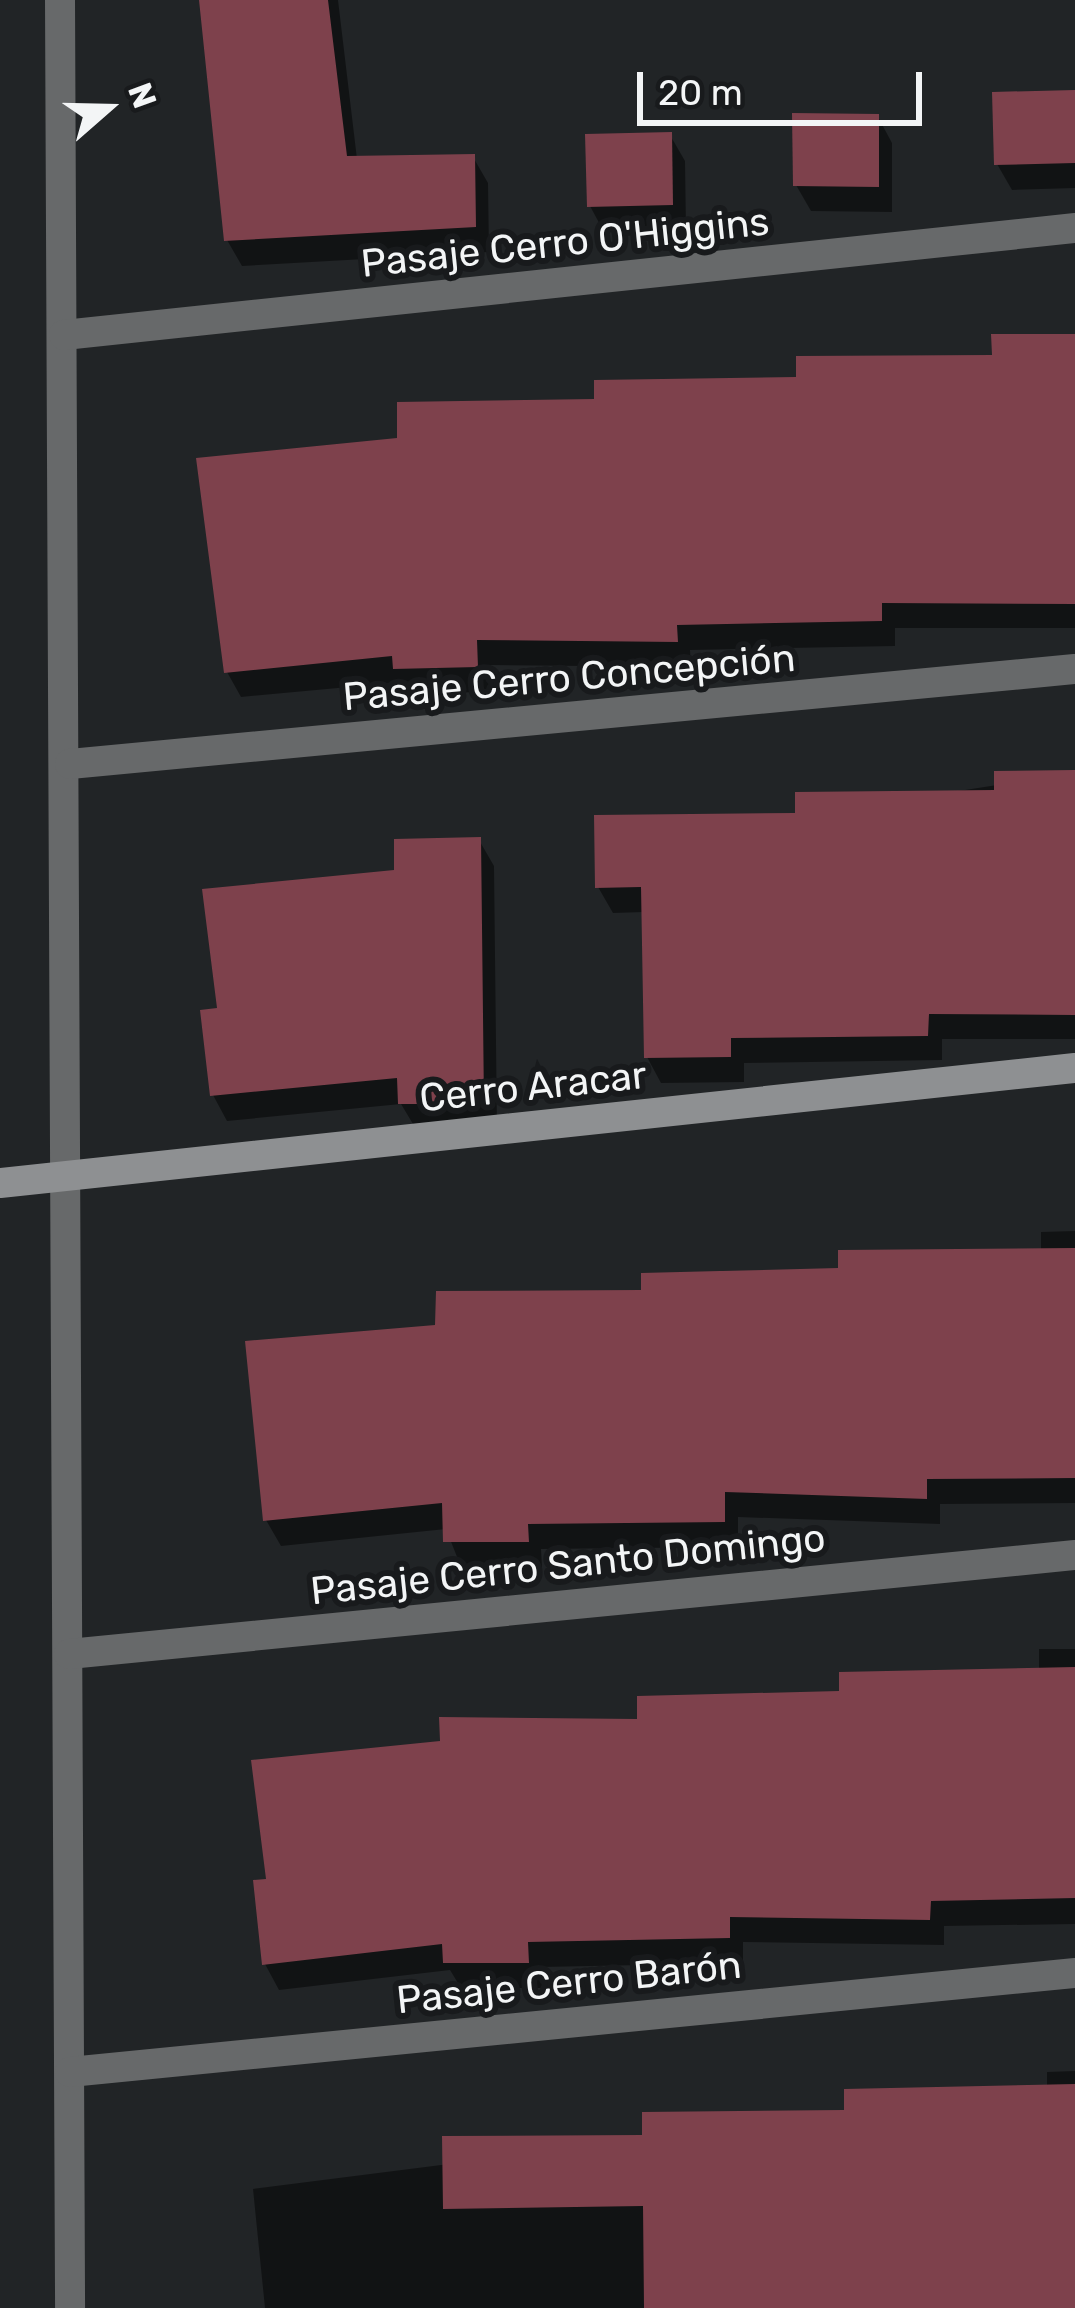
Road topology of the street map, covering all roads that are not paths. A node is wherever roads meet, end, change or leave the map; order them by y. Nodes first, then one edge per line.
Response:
1 (59, 0) edge
2 (1075, 228) edge
3 (64, 335) junction
4 (1075, 670) edge
5 (70, 764) junction
6 (1075, 1068) edge
7 (70, 1175) junction
8 (0, 1183) edge
9 (1075, 1555) edge
10 (69, 1654) junction
11 (1075, 1973) edge
12 (70, 2072) junction
13 (70, 2308) edge

1 - 3 street
2 - 3 street, Pasaje Cerro O'Higgins
3 - 5 street
4 - 5 street, Pasaje Cerro Concepción
5 - 7 street
6 - 7 street, Cerro Aracar
7 - 8 street, Cerro Aracar
7 - 10 street
9 - 10 street, Pasaje Cerro Santo Domingo
10 - 12 street
11 - 12 street, Pasaje Cerro Barón
12 - 13 street

